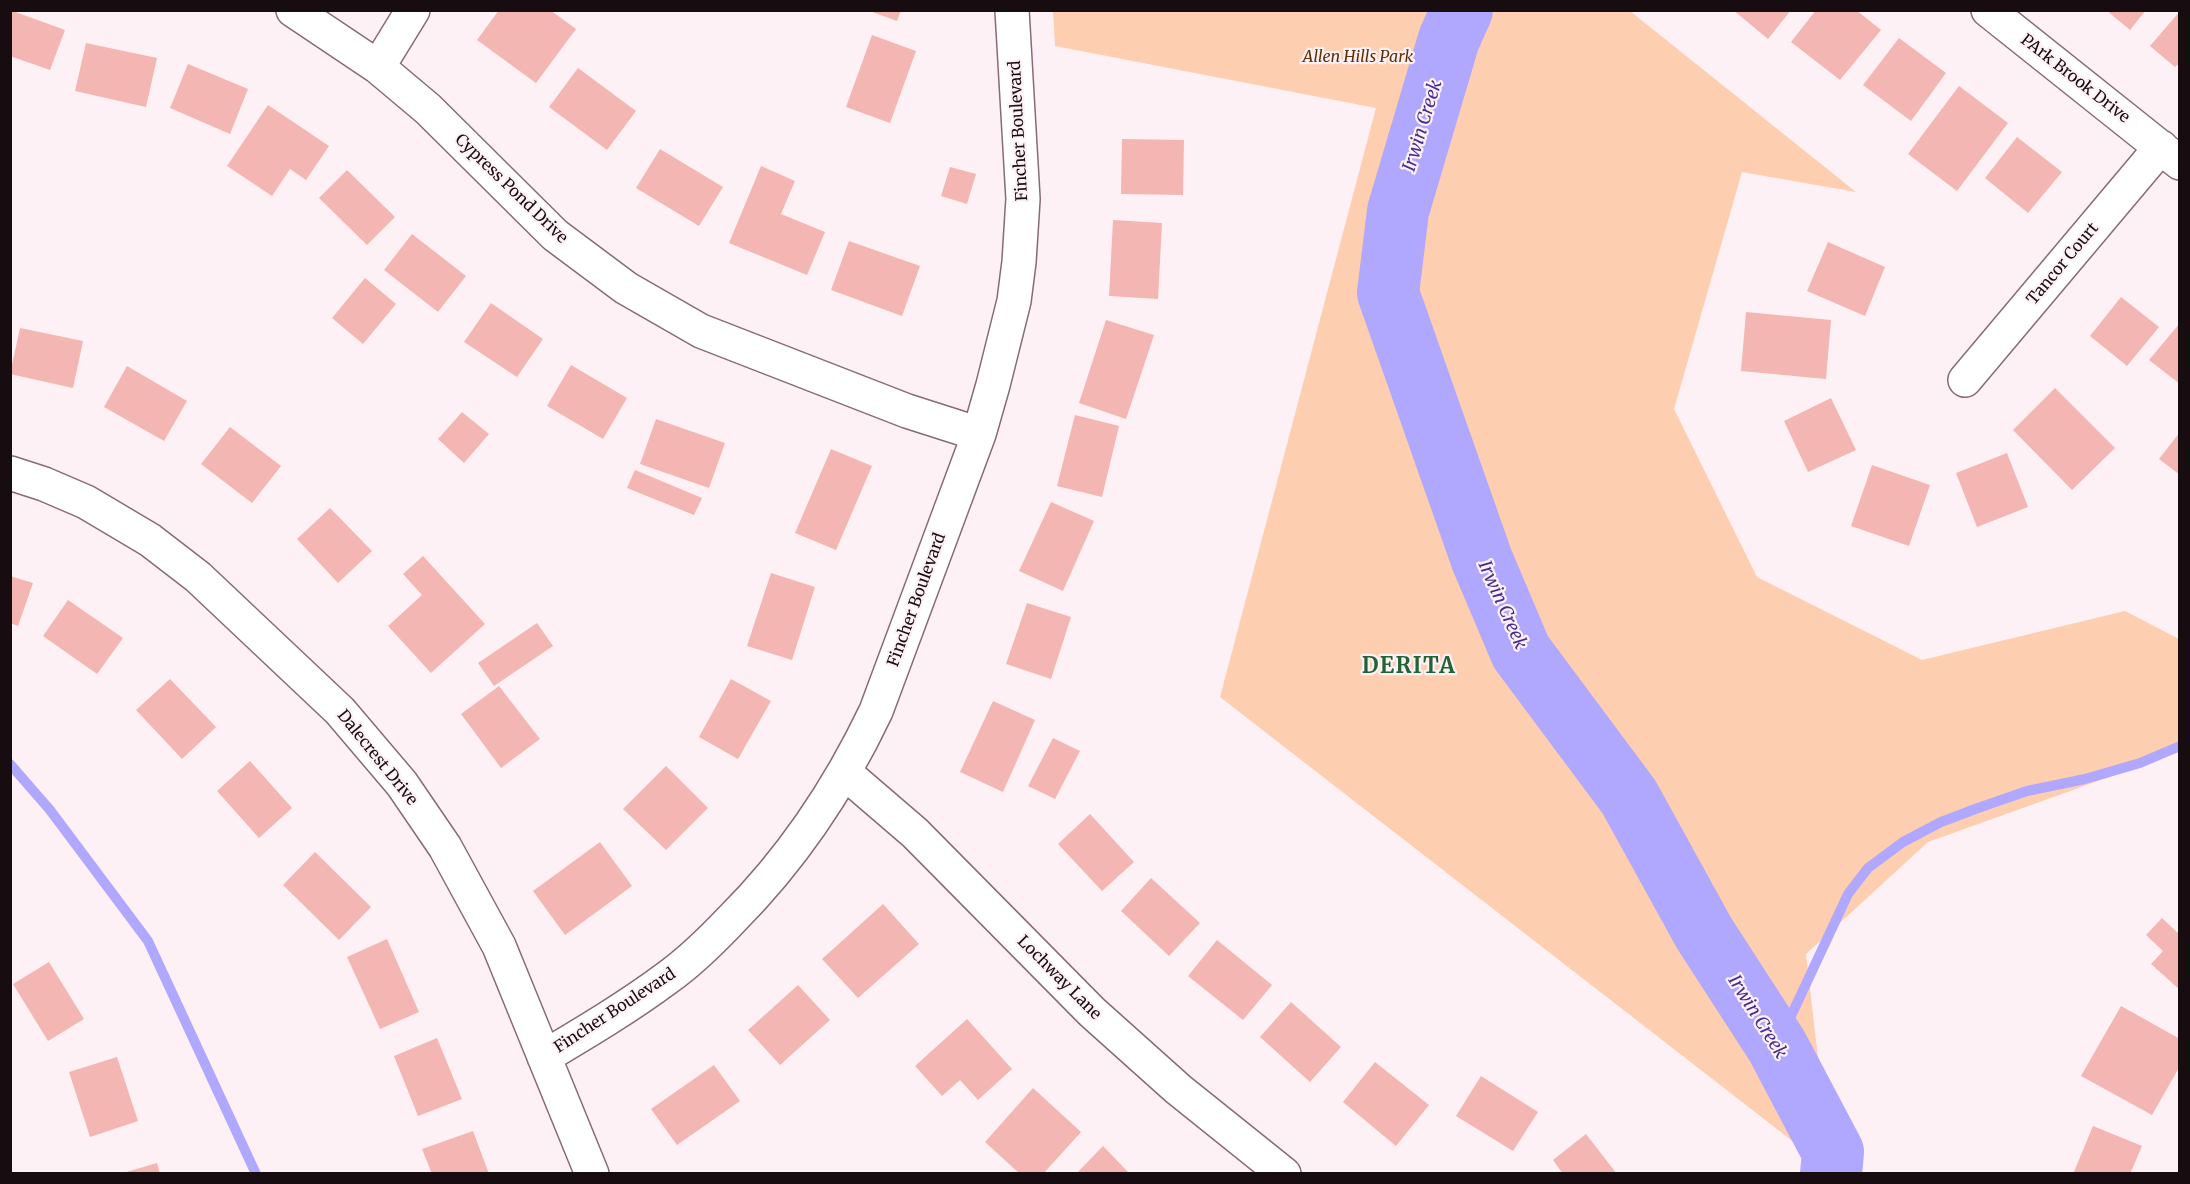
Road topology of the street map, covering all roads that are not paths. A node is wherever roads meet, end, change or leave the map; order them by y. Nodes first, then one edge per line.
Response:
1 (292, 10) edge
2 (413, 10) edge
3 (1012, 10) edge
4 (1988, 10) edge
5 (378, 67) junction
6 (2170, 155) edge
7 (1965, 380) dead end
8 (979, 434) junction
9 (10, 473) edge
10 (844, 772) junction
11 (544, 1057) junction
12 (592, 1173) edge
13 (1284, 1173) edge

1 - 5 street, Cypress Pond Drive
2 - 5 street
3 - 8 street, Fincher Boulevard
4 - 6 street, PArk Brook Drive
5 - 8 street, Cypress Pond Drive
6 - 7 street, Tancor Court
8 - 10 street, Fincher Boulevard
9 - 11 street, Dalecrest Drive
10 - 11 street, Fincher Boulevard
10 - 13 street, Lochway Lane
11 - 12 street, Dalecrest Drive

